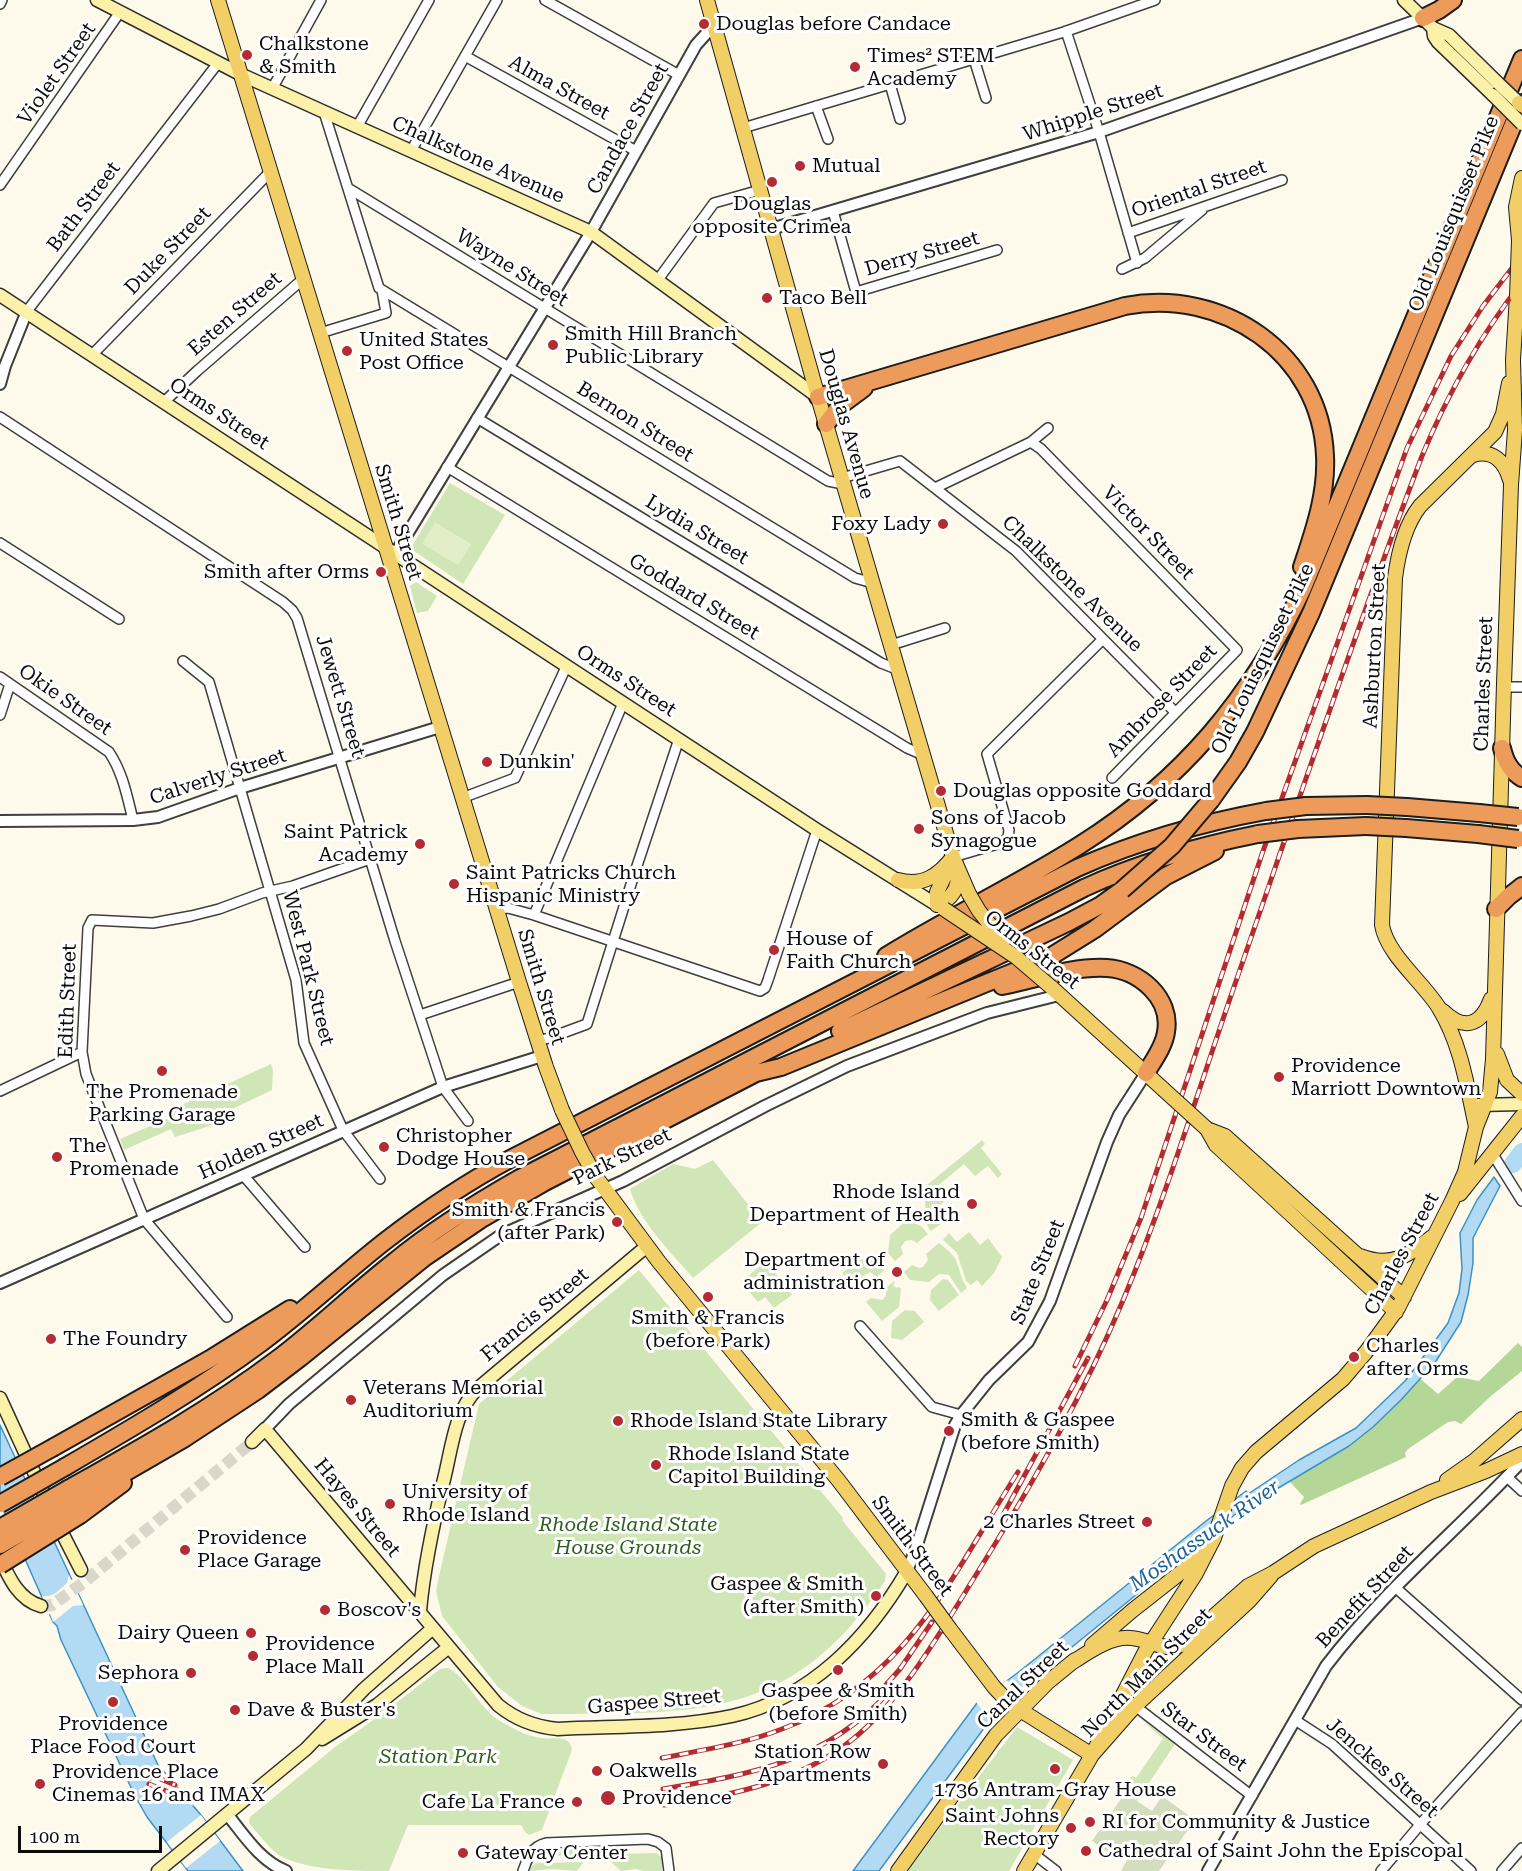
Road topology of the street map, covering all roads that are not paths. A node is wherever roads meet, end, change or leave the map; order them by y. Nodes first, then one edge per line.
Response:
1 (98, 0) edge
2 (218, 0) edge
3 (321, 0) edge
4 (429, 0) edge
5 (497, 0) edge
6 (545, 0) edge
7 (707, 0) edge
8 (1155, 0) edge
9 (1404, 0) edge
10 (1453, 0) edge
11 (120, 12) junction
12 (1428, 23) junction
13 (714, 25) junction
14 (1066, 31) junction
15 (465, 56) junction
16 (974, 59) junction
17 (1522, 59) edge
18 (218, 63) junction
19 (240, 74) junction
20 (679, 75) junction
21 (890, 84) junction
22 (272, 89) junction
23 (986, 98) dead end
24 (1521, 104) edge
25 (816, 106) junction
26 (324, 112) junction
27 (900, 119) dead end
28 (1522, 124) edge
29 (357, 127) junction
30 (742, 128) junction
31 (1099, 132) junction
32 (828, 140) dead end
33 (411, 151) junction
34 (636, 151) junction
35 (270, 172) junction
36 (1522, 178) edge
37 (1282, 180) dead end
38 (0, 185) edge
39 (348, 188) junction
40 (760, 190) junction
41 (1207, 206) junction
42 (833, 211) junction
43 (1522, 218) edge
44 (771, 229) junction
45 (591, 232) junction
46 (1128, 233) junction
47 (1519, 240) junction
48 (997, 250) dead end
49 (1137, 263) junction
50 (1122, 269) dead end
51 (303, 279) junction
52 (657, 281) junction
53 (380, 289) junction
54 (0, 295) edge
55 (544, 309) junction
56 (27, 311) junction
57 (320, 333) junction
58 (93, 354) junction
59 (1518, 358) edge
60 (509, 365) junction
61 (887, 376) junction
62 (0, 384) edge
63 (818, 397) junction
64 (165, 401) junction
65 (0, 417) edge
66 (477, 418) junction
67 (826, 424) junction
68 (1048, 428) dead end
69 (1031, 442) junction
70 (1473, 455) junction
71 (447, 467) junction
72 (843, 481) junction
73 (1511, 485) junction
74 (935, 488) junction
75 (0, 543) edge
76 (391, 554) junction
77 (873, 583) junction
78 (119, 619) dead end
79 (945, 628) dead end
80 (1103, 639) junction
81 (891, 645) junction
82 (1237, 650) joint
83 (1271, 650) junction
84 (183, 661) dead end
85 (567, 665) junction
86 (899, 670) junction
87 (0, 677) edge
88 (10, 684) junction
89 (1504, 687) junction
90 (1522, 687) edge
91 (624, 703) junction
92 (1175, 712) junction
93 (0, 715) edge
94 (440, 727) junction
95 (680, 739) junction
96 (1502, 748) junction
97 (923, 755) junction
98 (340, 758) junction
99 (1112, 778) dead end
100 (1522, 778) edge
101 (240, 788) junction
102 (462, 798) junction
103 (1520, 817) edge
104 (133, 820) junction
105 (0, 821) edge
106 (817, 830) junction
107 (1258, 834) junction
108 (1520, 839) edge
109 (370, 859) junction
110 (956, 863) junction
111 (898, 880) junction
112 (1522, 886) edge
113 (270, 891) junction
114 (940, 907) junction
115 (496, 909) junction
116 (1496, 909) junction
117 (534, 915) junction
118 (612, 942) junction
119 (1016, 957) junction
120 (519, 982) junction
121 (1494, 987) junction
122 (1055, 991) junction
123 (954, 996) junction
124 (1436, 1003) junction
125 (794, 1012) junction
126 (420, 1015) junction
127 (537, 1041) junction
128 (1493, 1041) junction
129 (82, 1052) junction
130 (542, 1056) junction
131 (756, 1073) junction
132 (1146, 1073) junction
133 (443, 1087) junction
134 (0, 1091) edge
135 (1522, 1094) edge
136 (1522, 1104) edge
137 (1478, 1105) junction
138 (1522, 1116) edge
139 (468, 1121) dead end
140 (1207, 1129) junction
141 (343, 1130) junction
142 (1492, 1153) junction
143 (244, 1176) junction
144 (380, 1179) dead end
145 (605, 1189) junction
146 (1522, 1201) edge
147 (1452, 1202) junction
148 (144, 1219) junction
149 (1436, 1234) junction
150 (647, 1246) junction
151 (305, 1248) dead end
152 (1356, 1253) junction
153 (342, 1276) junction
154 (0, 1283) edge
155 (1404, 1297) junction
156 (1396, 1312) junction
157 (227, 1317) dead end
158 (860, 1326) dead end
159 (0, 1398) edge
160 (961, 1415) junction
161 (1522, 1419) edge
162 (265, 1429) junction
163 (252, 1442) tunnel mouth
164 (1522, 1454) edge
165 (1522, 1461) edge
166 (0, 1477) edge
167 (1507, 1477) junction
168 (1522, 1491) edge
169 (1431, 1492) junction
170 (75, 1502) junction
171 (0, 1504) edge
172 (0, 1528) edge
173 (0, 1545) edge
174 (30, 1547) junction
175 (1204, 1554) junction
176 (0, 1557) edge
177 (0, 1565) edge
178 (81, 1570) dead end
179 (907, 1570) junction
180 (0, 1572) edge
181 (1273, 1573) junction
182 (1396, 1588) junction
183 (41, 1606) dead end
184 (420, 1611) junction
185 (433, 1628) junction
186 (1150, 1643) junction
187 (449, 1647) junction
188 (1070, 1664) junction
189 (1522, 1700) edge
190 (1135, 1706) junction
191 (1014, 1707) junction
192 (1522, 1712) edge
193 (1295, 1720) junction
194 (306, 1749) junction
195 (1092, 1755) junction
196 (1252, 1796) junction
197 (227, 1814) junction
198 (1420, 1824) junction
199 (1522, 1848) edge
200 (1034, 1854) junction
201 (158, 1871) edge
202 (286, 1871) edge
203 (523, 1871) edge
204 (669, 1871) edge
205 (898, 1871) edge
206 (1024, 1871) edge
207 (1056, 1871) edge
208 (1208, 1871) edge
209 (1381, 1871) edge
210 (1471, 1871) edge
211 (1502, 1871) edge

1 - 11 main road, Chalkstone Avenue
2 - 19 main road, Smith Street
3 - 22 street
4 - 29 street
5 - 15 street
6 - 20 street
7 - 13 main road, Douglas Avenue
8 - 14 street
9 - 12 main road
10 - 12 highway
11 - 18 main road, Chalkstone Avenue
11 - 38 street, Violet Street
12 - 24 main road, bridge
12 - 28 main road, bridge
12 - 31 street, Whipple Street
13 - 20 street, Candace Street
13 - 30 main road, Douglas Avenue
14 - 16 street
14 - 31 street
15 - 33 street
15 - 34 street, Alma Street
16 - 21 street
16 - 23 street
17 - 83 highway, Old Louisquisset Pike
18 - 19 main road, Chalkstone Avenue
18 - 56 street, Bath Street
19 - 22 main road, Chalkstone Avenue
19 - 35 main road, Smith Street
20 - 34 street, Candace Street
21 - 25 street
21 - 27 street
22 - 26 main road, Chalkstone Avenue
24 - 131 highway, Old Louisquisset Pike, bridge
25 - 30 street
25 - 32 street
26 - 29 main road, Chalkstone Avenue
26 - 39 street
29 - 33 main road, Chalkstone Avenue
30 - 40 main road, Douglas Avenue
31 - 42 street, Whipple Street
31 - 46 street
33 - 45 main road, Chalkstone Avenue
34 - 45 street, Candace Street
35 - 51 main road, Smith Street
35 - 58 street, Duke Street
36 - 47 main road, Charles Street
37 - 41 street, Oriental Street
39 - 53 street
39 - 55 street, Wayne Street
40 - 44 main road, Douglas Avenue
40 - 52 street
41 - 46 street, Oriental Street
41 - 49 street
42 - 44 street, Whipple Street
42 - 48 street, Derry Street
43 - 47 main road, Charles Street
44 - 63 main road, Douglas Avenue
45 - 52 main road, Chalkstone Avenue
45 - 55 street, Candace Street
46 - 49 street
47 - 59 main road, Charles Street, bridge
49 - 50 street
51 - 57 main road, Smith Street
51 - 64 street, Esten Street
52 - 63 main road, Chalkstone Avenue
53 - 57 street
53 - 60 street, Bernon Street
54 - 56 main road, Orms Street
55 - 60 street, Candace Street
55 - 72 street, Wayne Street
56 - 58 main road, Orms Street
56 - 62 street, Bath Street
57 - 76 main road, Smith Street
58 - 64 main road, Orms Street
59 - 70 main road, Ashburton Street
59 - 73 main road, Charles Street
60 - 66 street, Candace Street
60 - 77 street, Bernon Street
61 - 63 highway
61 - 67 highway
61 - 83 highway
63 - 67 main road, Douglas Avenue
64 - 76 main road, Orms Street
65 - 98 street, Jewett Street
66 - 71 street, Candace Street
66 - 86 street, Lydia Street
67 - 72 main road, Douglas Avenue
68 - 69 street
69 - 74 street
69 - 82 street, Victor Street
70 - 73 main road
70 - 124 main road, Ashburton Street
71 - 76 street, Candace Street
71 - 97 street, Goddard Street
72 - 74 street, Chalkstone Avenue
72 - 77 main road, Douglas Avenue
73 - 89 main road, Charles Street
74 - 80 street, Chalkstone Avenue
75 - 78 street
76 - 85 main road, Orms Street
76 - 94 main road, Smith Street
77 - 81 main road, Douglas Avenue
79 - 81 street
80 - 92 street, Chalkstone Avenue
80 - 110 street
81 - 86 main road, Douglas Avenue
82 - 92 street, Ambrose Street
83 - 125 highway, Old Louisquisset Pike
84 - 101 street, West Park Street
85 - 91 main road, Orms Street
85 - 102 street
86 - 97 main road, Douglas Avenue
87 - 88 street, Okie Street
88 - 93 street
88 - 104 street, Okie Street
89 - 90 street
89 - 96 main road, Charles Street
91 - 95 main road, Orms Street
91 - 117 street
92 - 99 street, Ambrose Street
94 - 98 street, Calverly Street
94 - 102 main road, Smith Street
95 - 106 main road, Orms Street
95 - 118 street
96 - 100 highway
96 - 116 main road, Charles Street
97 - 110 main road, Douglas Avenue
98 - 101 street, Calverly Street
98 - 109 street, Jewett Street
101 - 104 street, Calverly Street
101 - 113 street, West Park Street
102 - 115 main road, Smith Street
103 - 125 highway, bridge
104 - 105 street, Calverly Street
106 - 111 main road, Orms Street
106 - 118 street
107 - 108 highway, bridge
107 - 123 highway
107 - 170 highway
109 - 113 street
109 - 126 street, Jewett Street
110 - 111 main road
110 - 114 main road
110 - 119 main road, Douglas Avenue, bridge
111 - 114 main road, Orms Street
112 - 116 highway
113 - 129 street, Edith Street
113 - 141 street, West Park Street
114 - 119 main road, Orms Street, bridge
115 - 117 street
115 - 120 main road, Smith Street
116 - 121 main road, Charles Street
117 - 118 street
118 - 127 street
119 - 122 main road, Orms Street, bridge
120 - 126 street
120 - 127 main road, Smith Street
121 - 124 main road
121 - 128 main road, Charles Street
122 - 132 main road, Orms Street
122 - 145 street, Park Street
123 - 131 highway
123 - 132 highway
124 - 137 main road
125 - 153 highway
126 - 133 street, Jewett Street
127 - 130 main road, Smith Street
128 - 135 main road
128 - 137 main road, Charles Street
129 - 134 street
129 - 148 street, Edith Street
130 - 133 street, Holden Street
130 - 145 main road, Smith Street, bridge
131 - 170 highway
132 - 140 main road, Orms Street, bridge
132 - 160 street, State Street
133 - 139 street, Jewett Street
133 - 141 street, Holden Street
136 - 137 main road
137 - 147 main road, Charles Street
138 - 142 main road
140 - 152 main road, Orms Street
140 - 156 main road, Orms Street
141 - 143 street, Holden Street
141 - 144 street, West Park Street
142 - 146 street
142 - 147 main road
143 - 148 street, Holden Street
143 - 151 street
145 - 150 main road, Smith Street
145 - 162 street, Park Street
147 - 149 main road, Charles Street
148 - 154 street, Holden Street
148 - 157 street, Edith Street
149 - 152 main road
149 - 155 main road, Charles Street
150 - 179 main road, Smith Street
150 - 184 main road, Francis Street
152 - 155 main road, Orms Street
153 - 166 highway, bridge
153 - 171 highway, bridge
155 - 156 main road, Charles Street
156 - 175 main road, Charles Street
158 - 160 street
159 - 178 main road
160 - 179 street, State Street
161 - 169 main road, North Main Street
162 - 163 main road, Park Street
162 - 184 main road, Hayes Street
164 - 169 main road, North Main Street
165 - 167 street, Benefit Street
167 - 168 street
167 - 182 street, Benefit Street
169 - 181 main road, North Main Street
170 - 172 highway, bridge
170 - 173 highway, bridge
170 - 174 highway, bridge
174 - 177 highway, bridge
174 - 180 highway, bridge
175 - 186 main road, Charles Street
175 - 188 main road, Canal Street
176 - 183 main road
179 - 187 main road, Gaspee Street
179 - 191 main road, Smith Street, bridge
181 - 186 main road, North Main Street
181 - 190 main road, North Main Street
182 - 189 street
182 - 193 street, Benefit Street
184 - 185 main road
185 - 187 main road
185 - 194 main road
186 - 188 main road, North Main Street
186 - 195 main road, Charles Street
187 - 194 main road
188 - 191 main road, Canal Street
190 - 195 main road, North Main Street
190 - 196 street, Star Street
191 - 195 main road, Smith Street
191 - 205 main road, Canal Street
192 - 198 street
193 - 196 street, Benefit Street
193 - 198 street, Jenckes Street
194 - 197 main road
195 - 200 main road, North Main Street
196 - 208 street, Benefit Street
197 - 201 main road
197 - 202 street
198 - 209 street
198 - 210 street, Jenckes Street
199 - 211 street
200 - 206 main road, North Main Street
200 - 207 street
203 - 204 street

